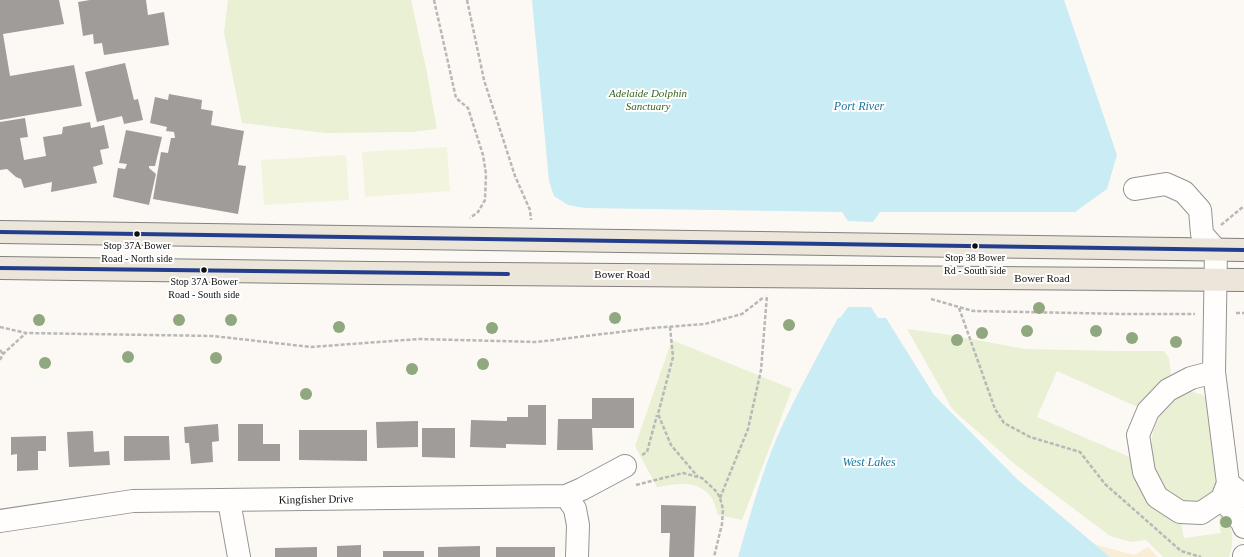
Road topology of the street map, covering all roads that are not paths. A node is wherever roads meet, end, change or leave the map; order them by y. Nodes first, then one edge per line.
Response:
1 (1135, 189) dead end
2 (1, 231) edge
3 (1216, 250) junction
4 (1244, 250) edge
5 (0, 268) edge
6 (1216, 280) junction
7 (1244, 280) edge
8 (1214, 372) junction
9 (625, 466) road end
10 (1232, 493) edge
11 (566, 496) junction
12 (229, 501) junction
13 (0, 521) edge
14 (1244, 527) edge
15 (239, 557) edge
16 (577, 557) edge

1 - 3 street
2 - 3 main road
3 - 4 main road
3 - 6 street
5 - 6 main road, Bower Road
6 - 7 main road, Bower Road
6 - 8 street
8 - 10 street
8 - 10 street
9 - 11 street, Kingfisher Drive
10 - 14 street
11 - 12 street, Kingfisher Drive
11 - 16 street
12 - 13 street, Kingfisher Drive
12 - 15 street

